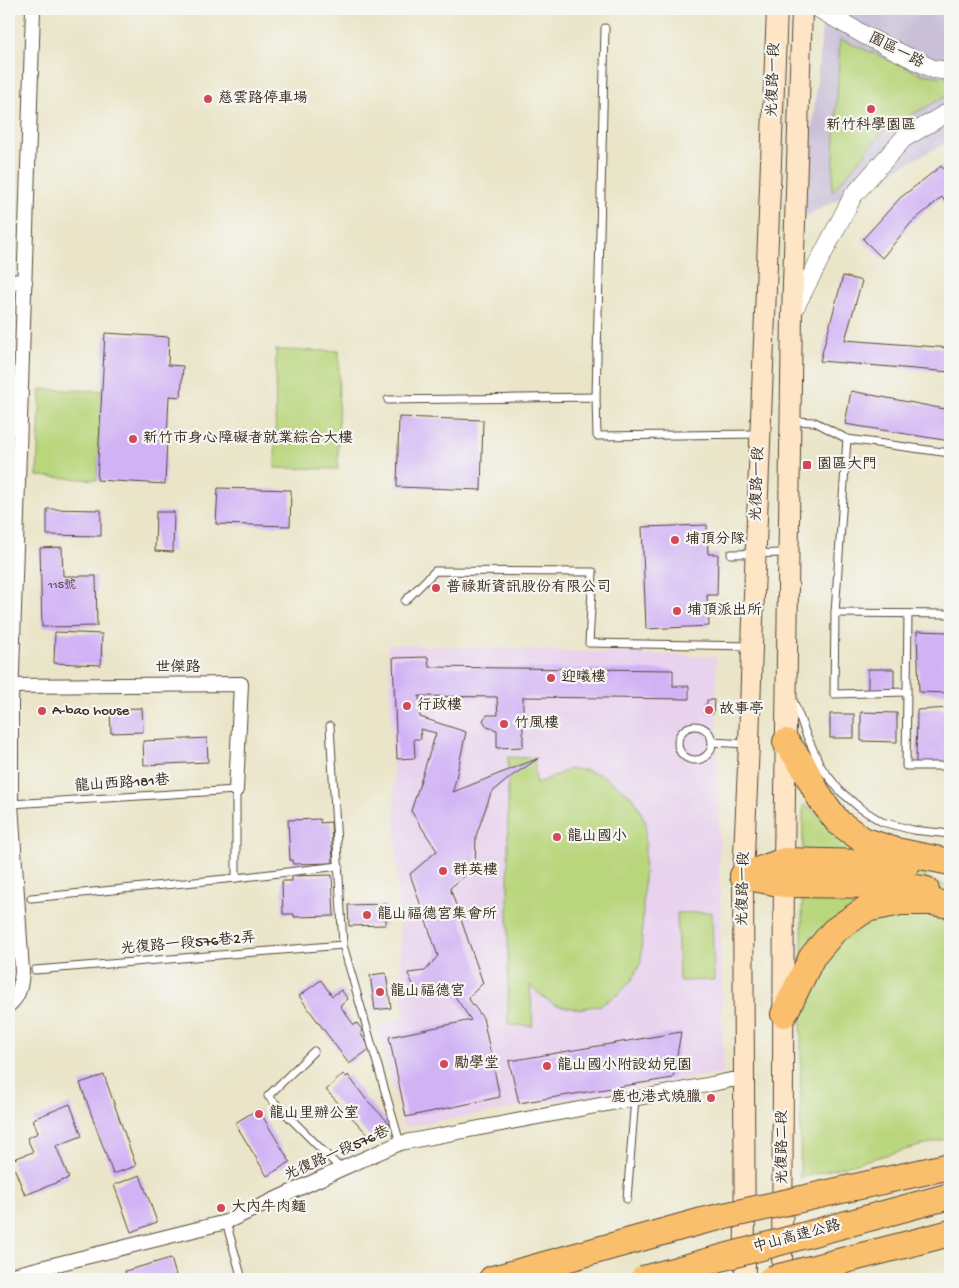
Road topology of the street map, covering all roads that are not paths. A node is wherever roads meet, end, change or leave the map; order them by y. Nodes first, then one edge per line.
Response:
1 (33, 9) edge
2 (776, 9) edge
3 (802, 9) edge
4 (819, 9) edge
5 (605, 28) dead end
6 (950, 71) edge
7 (950, 111) edge
8 (9, 281) edge
9 (25, 282) junction
10 (792, 314) junction
11 (596, 397) junction
12 (388, 400) dead end
13 (790, 421) junction
14 (760, 434) junction
15 (847, 439) junction
16 (950, 453) edge
17 (788, 553) junction
18 (731, 554) dead end
19 (755, 554) junction
20 (405, 601) dead end
21 (836, 613) junction
22 (908, 614) junction
23 (950, 614) edge
24 (752, 646) junction
25 (787, 682) junction
26 (10, 686) edge
27 (907, 692) junction
28 (330, 726) dead end
29 (712, 742) junction
30 (786, 742) junction
31 (749, 744) junction
32 (950, 766) edge
33 (236, 790) junction
34 (11, 804) junction
35 (950, 834) edge
36 (950, 862) edge
37 (338, 866) junction
38 (950, 868) edge
39 (784, 873) junction
40 (743, 876) junction
41 (236, 878) junction
42 (31, 898) dead end
43 (950, 899) edge
44 (950, 905) edge
45 (343, 946) junction
46 (35, 970) dead end
47 (9, 1005) edge
48 (784, 1014) junction
49 (314, 1051) dead end
50 (744, 1080) junction
51 (636, 1098) junction
52 (400, 1143) junction
53 (950, 1166) edge
54 (341, 1169) junction
55 (950, 1196) edge
56 (627, 1198) dead end
57 (226, 1222) junction
58 (950, 1233) edge
59 (9, 1276) edge
60 (242, 1279) edge
61 (492, 1279) edge
62 (643, 1279) edge
63 (745, 1279) edge
64 (771, 1279) edge
65 (782, 1279) edge

1 - 9 street
2 - 14 main road, 光復路一段
3 - 10 main road, 光復路一段
4 - 6 street, 園區一路
5 - 11 lane
7 - 10 street
8 - 9 street
9 - 26 street
10 - 13 main road, 光復路一段
11 - 12 lane
11 - 14 lane
13 - 15 lane
13 - 17 main road, 光復路一段
14 - 19 main road, 光復路一段
15 - 16 lane
15 - 21 lane
17 - 19 lane
17 - 25 main road, 光復路一段
18 - 19 lane
19 - 24 main road, 光復路一段
20 - 24 lane
21 - 22 lane
21 - 27 lane
22 - 23 lane
22 - 27 lane
24 - 31 main road, 光復路一段
25 - 30 main road, 光復路一段
25 - 35 lane
26 - 33 street, 世傑路
26 - 34 street
27 - 32 lane
28 - 37 lane
29 - 29 lane
29 - 31 lane
30 - 36 highway
30 - 39 main road, 光復路一段
31 - 40 main road, 光復路一段
33 - 34 lane, 龍山西路181巷
33 - 41 lane
34 - 47 street
37 - 41 lane
37 - 45 lane
38 - 39 highway
39 - 40 highway
39 - 43 highway
39 - 48 main road, 光復路一段
40 - 50 main road, 光復路一段
41 - 42 lane
44 - 48 highway
45 - 46 lane, 光復路一段576巷2弄
45 - 52 lane
48 - 65 main road, 光復路二段
49 - 54 lane
50 - 51 street, 光復路一段576巷
50 - 63 main road
51 - 52 street, 光復路一段576巷
51 - 56 lane
52 - 54 street, 光復路一段576巷
53 - 61 highway, bridge
54 - 57 street, 光復路一段576巷
55 - 62 highway, 中山高速公路, bridge
57 - 59 street, 光復路一段576巷
57 - 60 lane
58 - 64 highway, bridge

